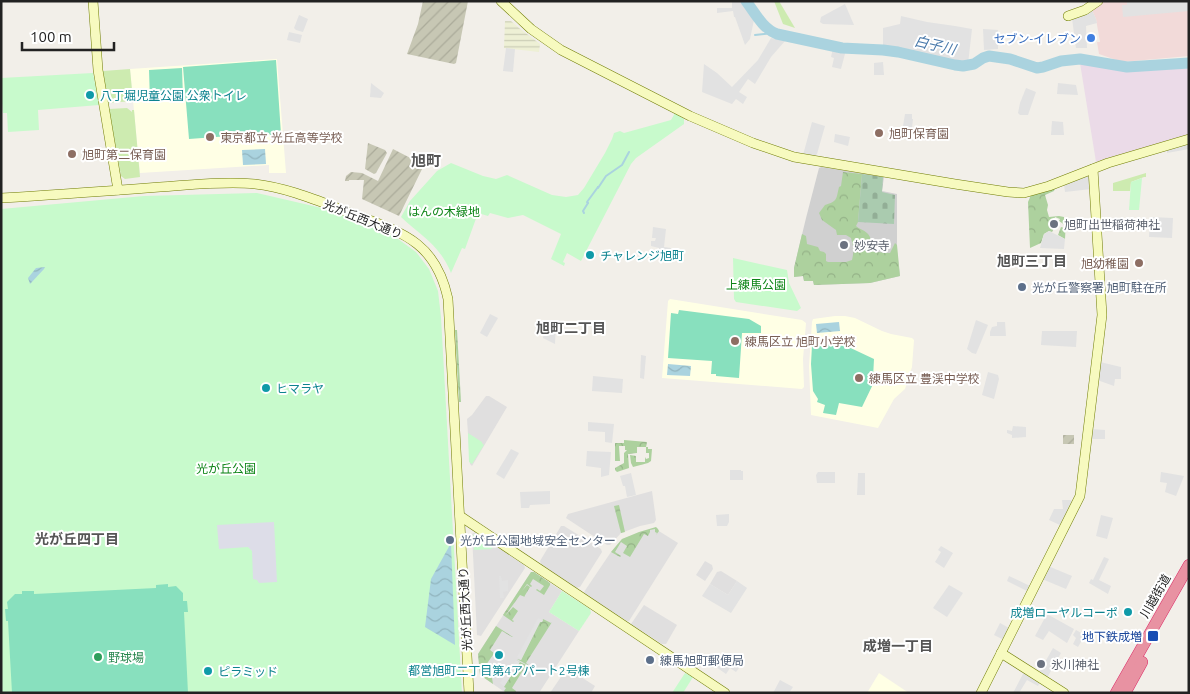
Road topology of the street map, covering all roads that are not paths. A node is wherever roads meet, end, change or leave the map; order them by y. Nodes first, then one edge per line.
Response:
1 (93, 1) edge
2 (502, 1) edge
3 (1098, 1) edge
4 (1068, 16) dead end
5 (1189, 139) edge
6 (1093, 169) junction
7 (118, 190) junction
8 (1, 198) edge
9 (460, 516) junction
10 (1189, 565) edge
11 (1189, 580) edge
12 (1001, 653) junction
13 (469, 693) edge
14 (725, 693) edge
15 (981, 693) edge
16 (1064, 693) edge
17 (1116, 693) edge
18 (1125, 693) edge

1 - 7 street
2 - 6 street
3 - 4 street
5 - 6 street
6 - 12 street
7 - 8 street, 光が丘西大通り
7 - 9 street, 光が丘西大通り
9 - 13 street, 光が丘西大通り
9 - 14 street
10 - 17 highway, 川越街道
11 - 18 highway, 川越街道
12 - 15 street
12 - 16 street

